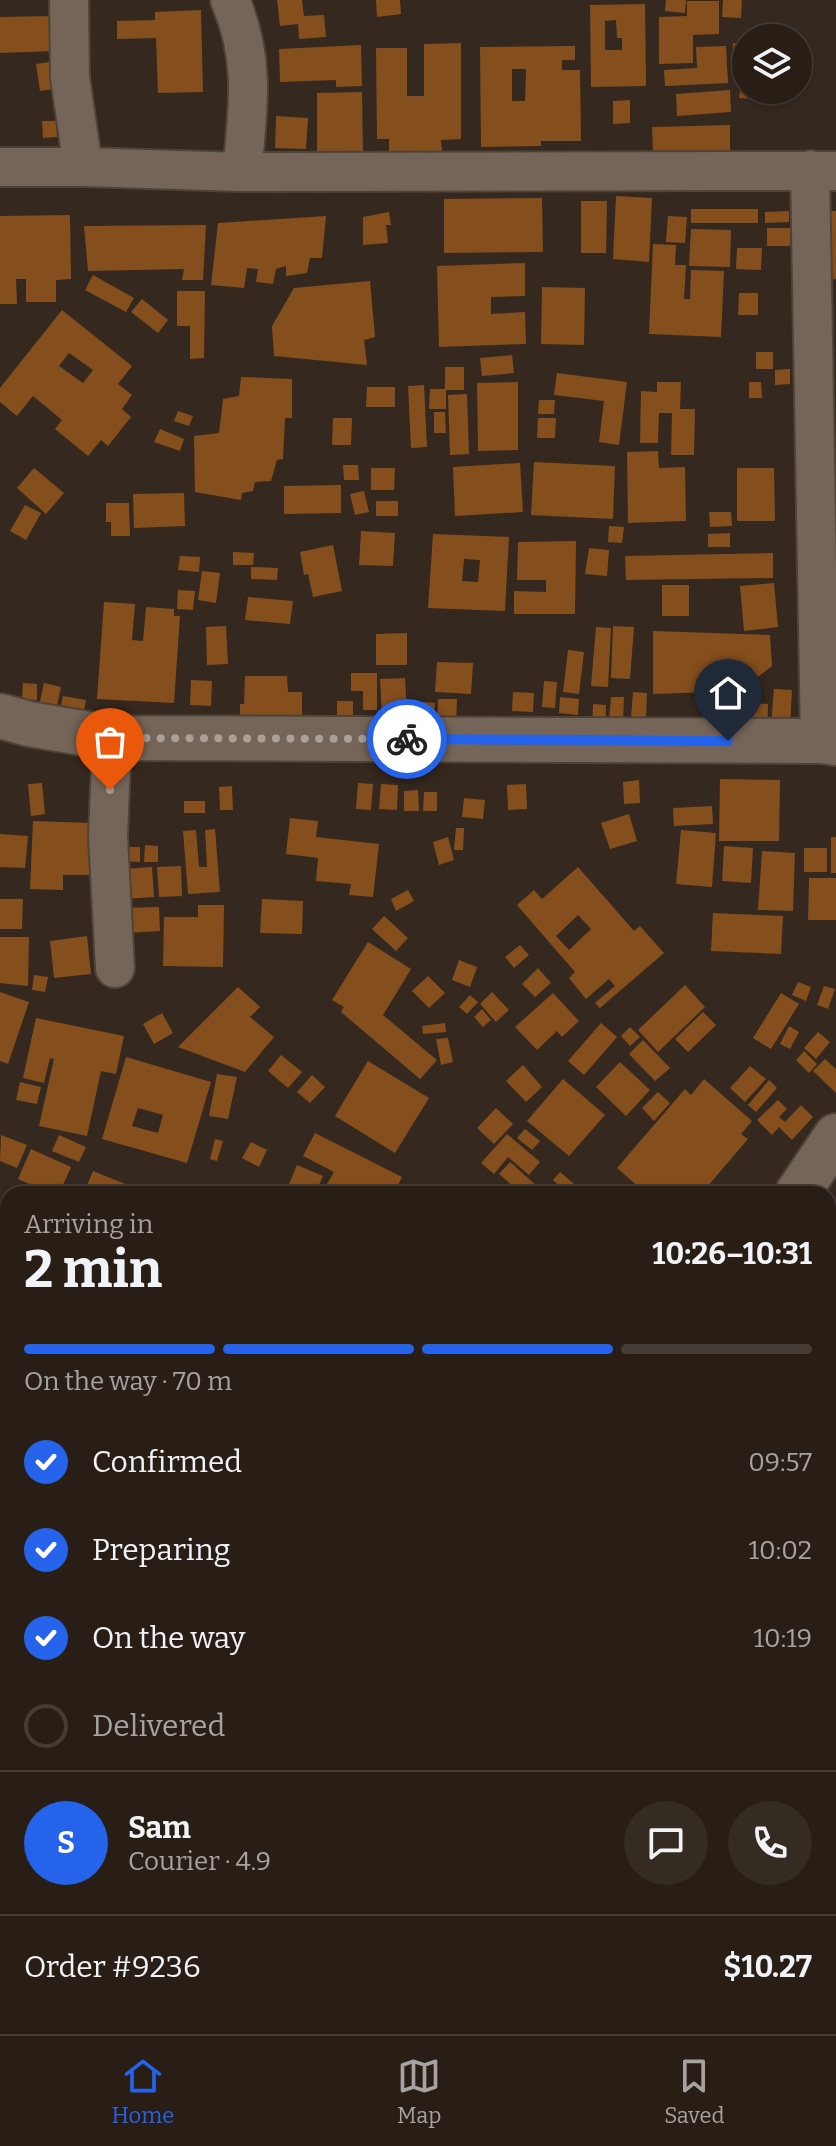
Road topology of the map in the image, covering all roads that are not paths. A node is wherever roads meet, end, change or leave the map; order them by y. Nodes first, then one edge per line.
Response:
1 (69, 0) edge
2 (230, 0) edge
3 (0, 167) edge
4 (83, 167) junction
5 (823, 170) edge
6 (242, 172) junction
7 (0, 716) edge
8 (112, 738) junction
9 (828, 742) edge
10 (115, 968) dead end
11 (836, 1136) edge
12 (802, 1186) edge

1 - 4 street
2 - 6 street
3 - 4 street
4 - 6 street
5 - 6 street
5 - 9 street
7 - 8 street
8 - 9 street
8 - 10 street
11 - 12 street

